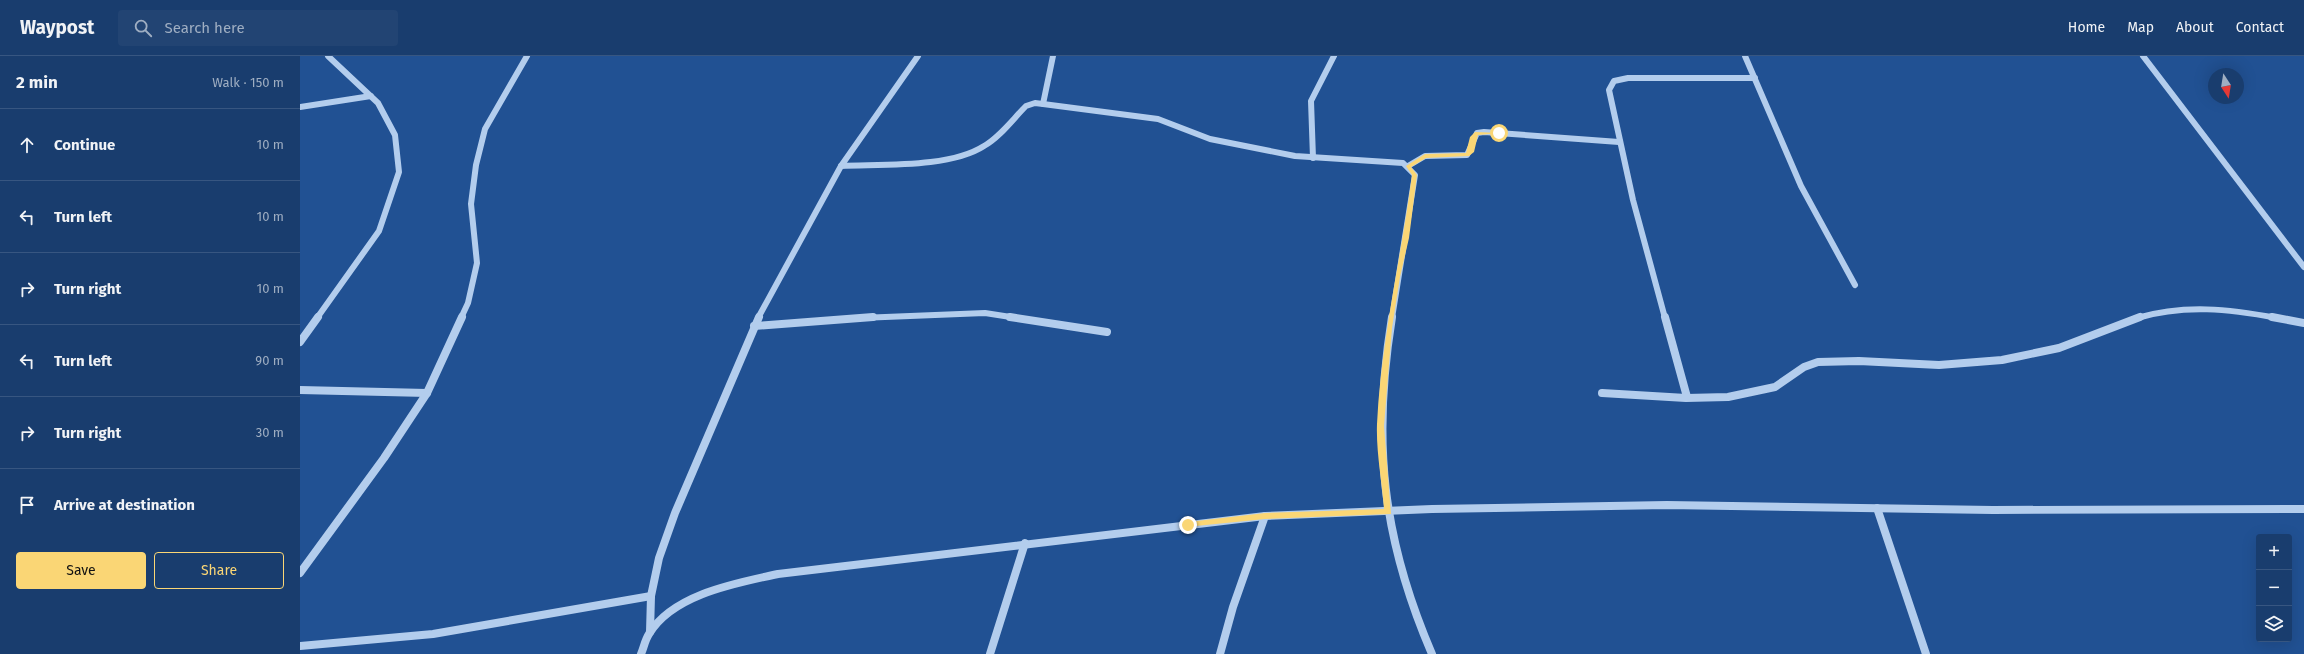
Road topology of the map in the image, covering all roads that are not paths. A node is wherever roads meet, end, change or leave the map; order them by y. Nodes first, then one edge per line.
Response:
1 (328, 56) edge
2 (527, 56) edge
3 (918, 56) edge
4 (1053, 56) edge
5 (1334, 56) edge
6 (1745, 56) edge
7 (2144, 56) edge
8 (1755, 78) junction
9 (371, 96) junction
10 (1043, 104) junction
11 (300, 107) edge
12 (1619, 142) junction
13 (1313, 158) junction
14 (842, 166) junction
15 (1408, 166) junction
16 (2304, 267) edge
17 (1856, 285) dead end
18 (2304, 323) edge
19 (754, 326) junction
20 (1107, 332) dead end
21 (300, 342) edge
22 (300, 390) edge
23 (427, 393) junction
24 (1602, 393) dead end
25 (1687, 397) junction
26 (1877, 508) junction
27 (2304, 509) edge
28 (1388, 512) junction
29 (1265, 516) junction
30 (1025, 543) junction
31 (300, 573) edge
32 (651, 596) junction
33 (650, 632) junction
34 (300, 646) edge
35 (641, 654) edge
36 (990, 654) edge
37 (1220, 654) edge
38 (1432, 654) edge
39 (1926, 654) edge

1 - 9 street
2 - 23 street
3 - 14 street
4 - 10 street
5 - 13 street
6 - 8 street
7 - 16 street
8 - 12 street
8 - 17 street
9 - 11 street
9 - 21 street
10 - 13 street
10 - 14 street
12 - 15 street
12 - 25 street
13 - 15 street
14 - 19 street
15 - 28 street
18 - 25 street
19 - 20 street
19 - 32 street
22 - 23 street
23 - 31 street
24 - 25 street
26 - 27 street
26 - 28 street
26 - 39 street
28 - 29 street
28 - 38 street
29 - 30 street
29 - 37 street
30 - 33 street
30 - 36 street
32 - 33 street
32 - 34 street
33 - 35 street

